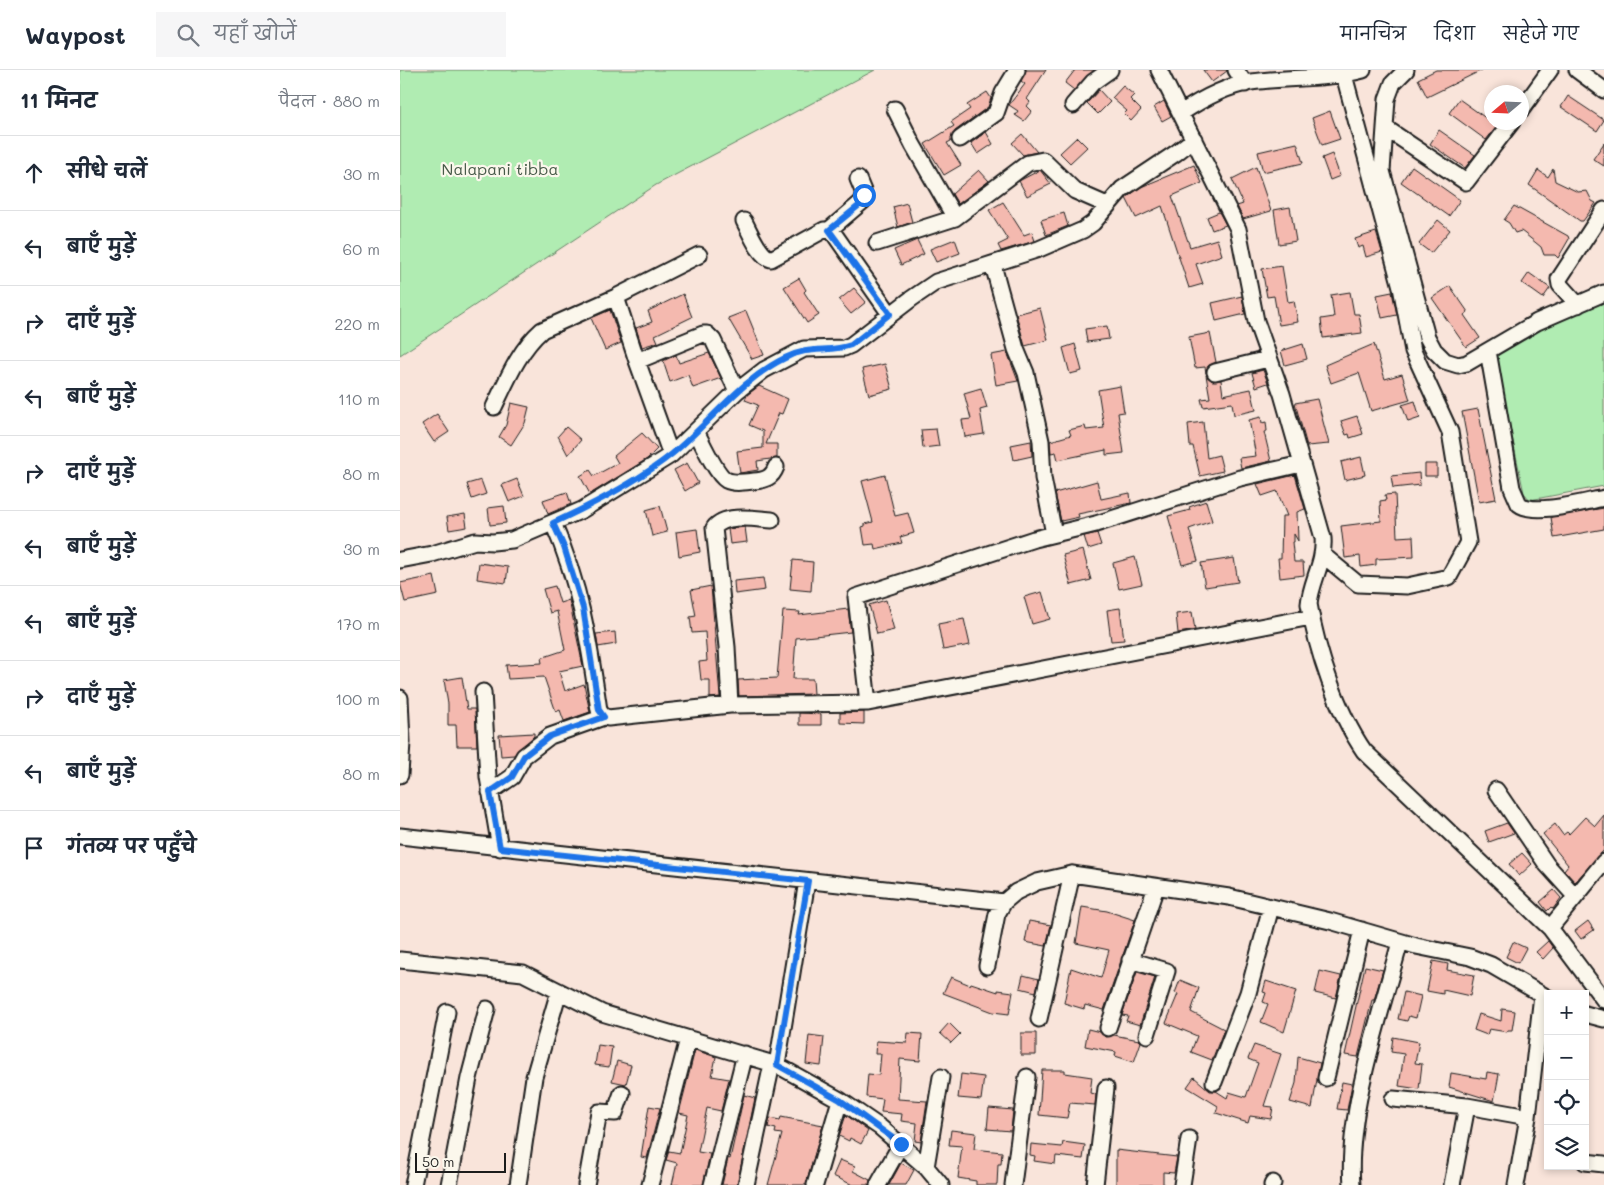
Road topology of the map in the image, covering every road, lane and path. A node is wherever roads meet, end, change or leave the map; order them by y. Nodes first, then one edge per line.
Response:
1 (1017, 70) edge
2 (1110, 70) edge
3 (1159, 70) edge
4 (1236, 70) edge
5 (1260, 70) edge
6 (1362, 70) edge
7 (1406, 70) edge
8 (1550, 70) edge
9 (1577, 70) edge
10 (1344, 75) junction
11 (1248, 83) junction
12 (1604, 90) edge
13 (1529, 99) edge
14 (1073, 105) dead end
15 (896, 109) dead end
16 (1181, 113) junction
17 (1387, 129) junction
18 (1506, 130) edge
19 (960, 139) dead end
20 (1194, 139) junction
21 (858, 179) dead end
22 (1107, 204) junction
23 (1604, 210) edge
24 (955, 218) junction
25 (744, 221) dead end
26 (829, 230) junction
27 (877, 243) dead end
28 (699, 255) dead end
29 (994, 265) junction
30 (1604, 294) edge
31 (616, 297) junction
32 (1578, 306) junction
33 (890, 314) junction
34 (1488, 352) junction
35 (1268, 359) junction
36 (637, 361) junction
37 (1215, 372) dead end
38 (737, 391) junction
39 (494, 407) dead end
40 (697, 433) junction
41 (670, 455) junction
42 (1301, 464) junction
43 (776, 467) dead end
44 (1604, 498) edge
45 (772, 520) dead end
46 (553, 523) junction
47 (1054, 534) junction
48 (1323, 555) junction
49 (400, 559) edge
50 (1311, 617) junction
51 (483, 692) dead end
52 (400, 698) edge
53 (868, 703) junction
54 (730, 705) junction
55 (604, 717) junction
56 (400, 775) edge
57 (1496, 790) dead end
58 (490, 792) junction
59 (400, 836) edge
60 (500, 848) junction
61 (1604, 862) edge
62 (1072, 874) junction
63 (808, 881) junction
64 (1156, 888) junction
65 (1575, 896) junction
66 (1004, 902) junction
67 (1271, 907) junction
68 (1550, 928) junction
69 (1362, 930) junction
70 (1400, 942) junction
71 (400, 960) edge
72 (1130, 960) junction
73 (987, 966) dead end
74 (559, 991) junction
75 (1544, 996) edge
76 (1604, 1000) edge
77 (1544, 1004) edge
78 (487, 1009) dead end
79 (447, 1012) dead end
80 (1589, 1015) edge
81 (1039, 1019) dead end
82 (1604, 1019) edge
83 (1108, 1028) dead end
84 (1147, 1036) dead end
85 (688, 1039) junction
86 (745, 1054) junction
87 (775, 1065) junction
88 (941, 1077) dead end
89 (1027, 1077) dead end
90 (1326, 1078) dead end
91 (1214, 1082) dead end
92 (1106, 1088) dead end
93 (622, 1092) dead end
94 (1393, 1099) dead end
95 (840, 1100) junction
96 (1467, 1106) junction
97 (1528, 1117) junction
98 (1189, 1139) dead end
99 (901, 1144) junction
100 (1589, 1162) edge
101 (1604, 1164) edge
102 (926, 1168) junction
103 (413, 1185) edge
104 (449, 1185) edge
105 (518, 1185) edge
106 (586, 1185) edge
107 (650, 1185) edge
108 (712, 1185) edge
109 (746, 1185) edge
110 (815, 1185) edge
111 (878, 1185) edge
112 (941, 1185) edge
113 (1013, 1185) edge
114 (1095, 1185) edge
115 (1182, 1185) edge
116 (1352, 1185) edge
117 (1452, 1185) edge
118 (1516, 1185) edge

1 - 19 street
2 - 14 street
3 - 16 street
4 - 11 street
5 - 11 street
6 - 10 street
7 - 17 street
8 - 13 street
9 - 12 street
10 - 11 street
10 - 48 street
11 - 16 street
15 - 24 street
16 - 20 street
17 - 18 street
17 - 34 street
20 - 22 street
20 - 35 street
21 - 26 street
22 - 24 street
22 - 29 street
23 - 32 street
24 - 27 street
25 - 26 street
26 - 33 street
28 - 31 street
29 - 33 street
29 - 47 street
30 - 32 street
31 - 36 street
31 - 39 street
32 - 34 street
33 - 38 street
34 - 44 street
35 - 37 street
35 - 42 street
36 - 38 street
36 - 41 street
38 - 40 street
40 - 41 street
40 - 43 street
41 - 46 street
42 - 47 street
42 - 48 street
45 - 54 street
46 - 49 street
46 - 55 street
47 - 53 street
48 - 50 street
50 - 53 street
50 - 68 street
51 - 58 street
52 - 56 street
53 - 54 street
54 - 55 street
55 - 58 street
57 - 65 street
58 - 60 street
59 - 60 street
60 - 63 street
61 - 65 street
62 - 64 street
62 - 66 street
62 - 81 street
63 - 66 street
63 - 87 street
64 - 67 street
64 - 72 street
65 - 68 street
66 - 73 street
67 - 69 street
67 - 91 street
68 - 76 street
69 - 70 street
69 - 90 street
70 - 75 street
70 - 116 street
71 - 74 street
72 - 83 street
72 - 84 street
74 - 85 street
74 - 105 street
77 - 97 street
78 - 104 street
79 - 103 street
80 - 82 street
85 - 86 street
85 - 107 street
86 - 87 street
86 - 108 street
87 - 95 street
87 - 109 street
88 - 102 street
89 - 113 street
92 - 114 street
93 - 106 street
94 - 96 street
95 - 99 street
95 - 110 street
96 - 97 street
96 - 117 street
97 - 118 street
98 - 115 street
99 - 102 street
99 - 111 street
100 - 101 street
102 - 112 street

